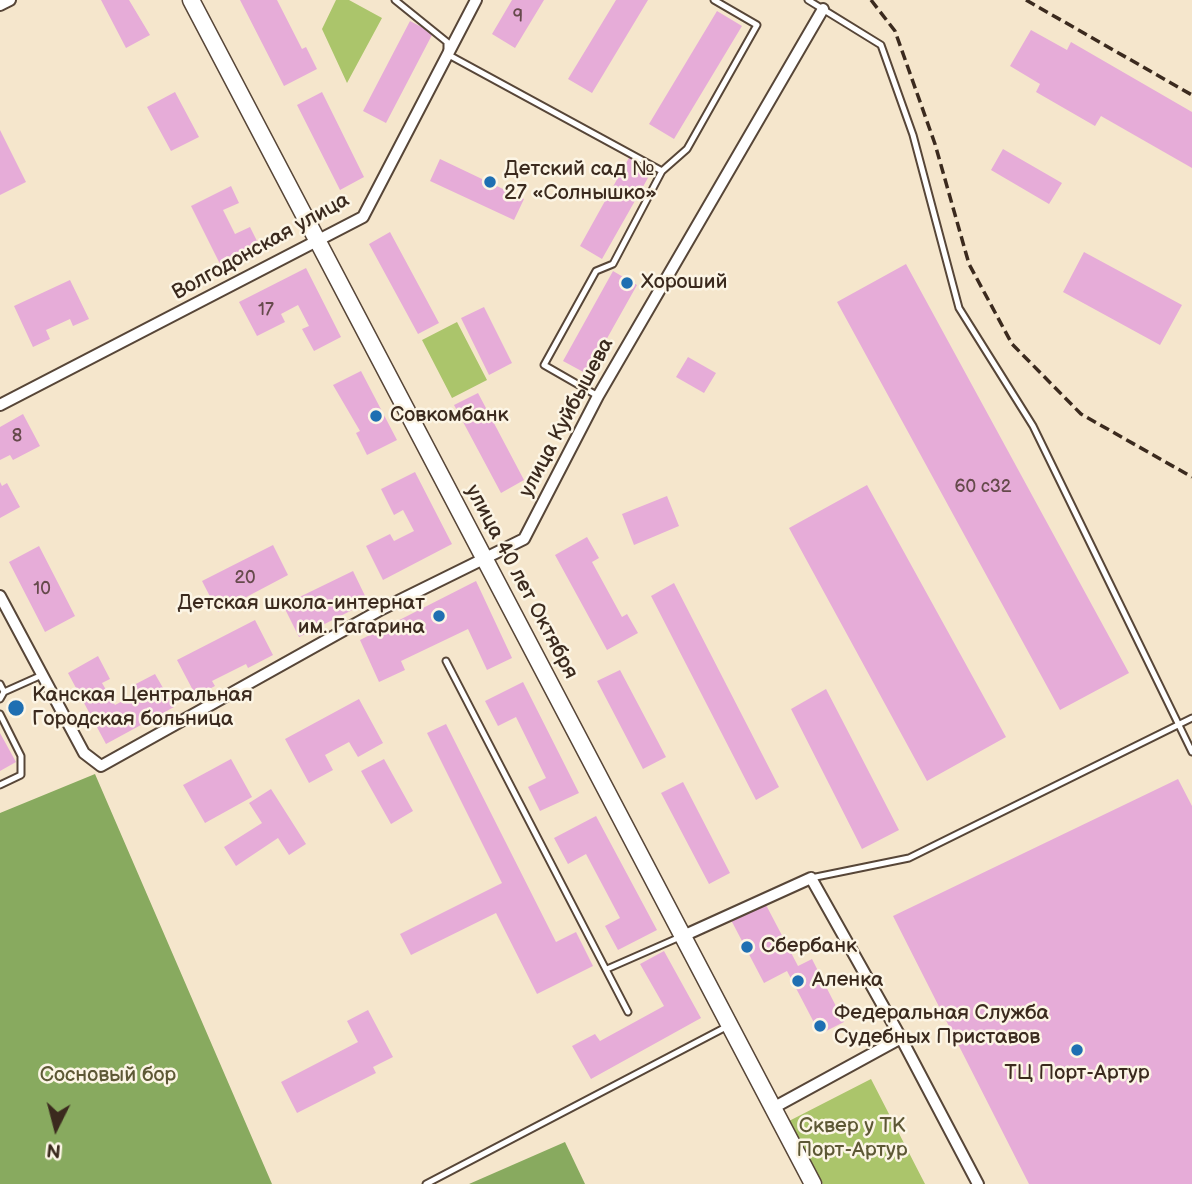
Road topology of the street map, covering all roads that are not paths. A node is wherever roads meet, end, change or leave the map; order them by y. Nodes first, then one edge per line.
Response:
1 (10, 0) edge
2 (191, 0) edge
3 (395, 0) edge
4 (476, 0) edge
5 (714, 0) edge
6 (808, 0) edge
7 (826, 4) edge
8 (0, 5) edge
9 (447, 54) junction
10 (662, 171) junction
11 (318, 242) junction
12 (598, 396) junction
13 (0, 405) edge
14 (485, 560) junction
15 (0, 596) edge
16 (446, 661) dead end
17 (42, 675) junction
18 (0, 684) edge
19 (4, 692) junction
20 (0, 699) edge
21 (0, 714) edge
22 (1192, 718) edge
23 (1178, 724) junction
24 (1192, 752) edge
25 (0, 785) edge
26 (811, 878) junction
27 (682, 936) junction
28 (607, 969) junction
29 (628, 1012) dead end
30 (729, 1025) junction
31 (901, 1038) junction
32 (773, 1108) junction
33 (426, 1184) edge
34 (813, 1184) edge
35 (978, 1184) edge

1 - 8 street
2 - 11 main road, улица 40 лет Октября
3 - 9 lane
4 - 9 street, Волгодонская улица
5 - 10 lane
6 - 7 lane
7 - 12 street, улица Куйбышева
7 - 23 lane
9 - 10 lane
9 - 11 street, Волгодонская улица
10 - 12 lane
11 - 13 street, Волгодонская улица
11 - 14 main road, улица 40 лет Октября
12 - 14 street, улица Куйбышева
14 - 17 street, улица Куйбышева
14 - 27 main road, улица 40 лет Октября
15 - 17 street
16 - 28 lane
17 - 19 lane
18 - 19 lane
19 - 20 lane
21 - 25 lane
22 - 23 lane
23 - 24 lane
23 - 26 lane
26 - 27 street
26 - 31 street
27 - 28 lane
27 - 30 main road, улица 40 лет Октября
28 - 29 lane
30 - 32 main road, улица 40 лет Октября
30 - 33 lane
31 - 32 street
31 - 35 street
32 - 34 main road, улица 40 лет Октября

